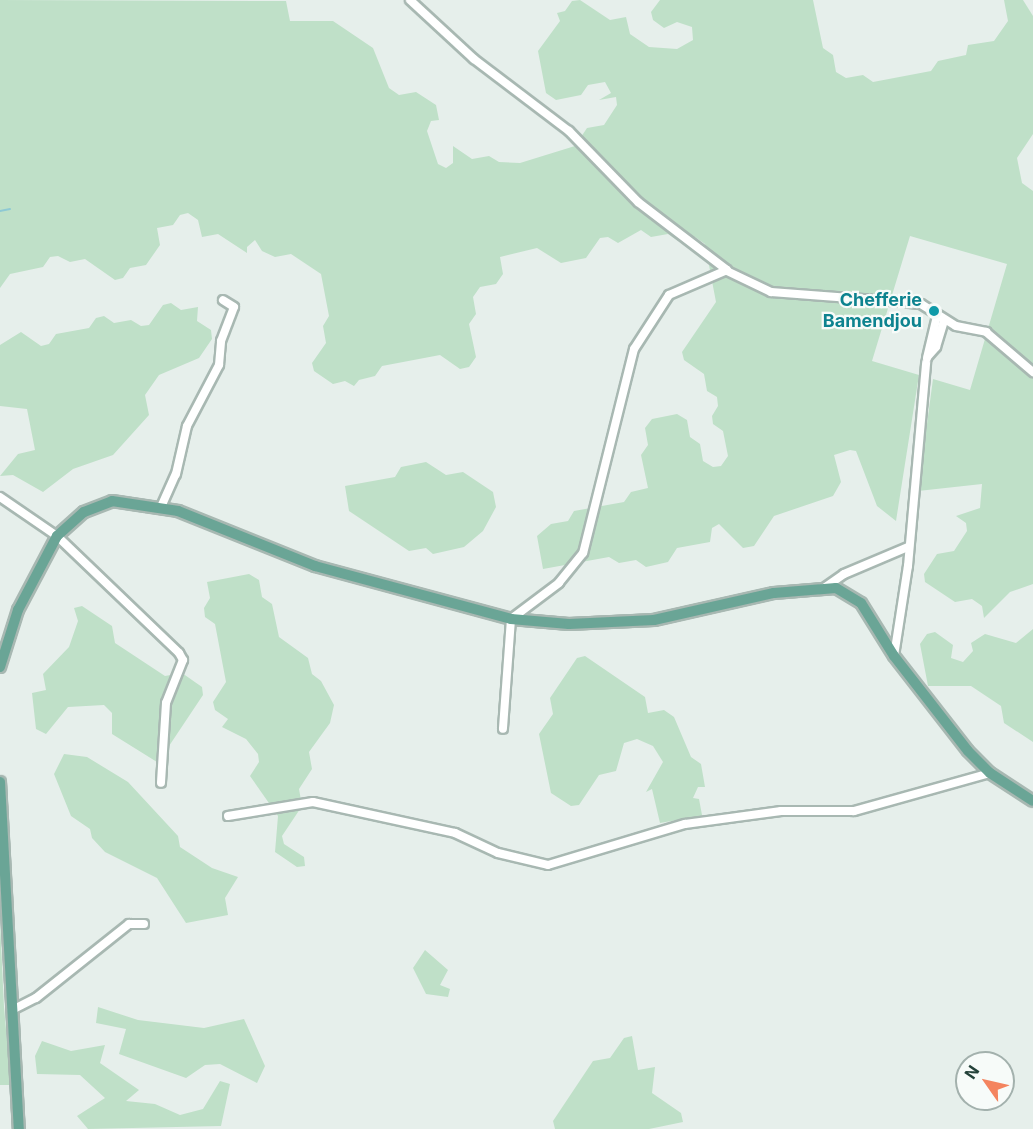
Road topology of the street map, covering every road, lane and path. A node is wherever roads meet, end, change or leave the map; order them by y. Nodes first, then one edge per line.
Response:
1 (410, 0) edge
2 (727, 271) junction
3 (223, 300) dead end
4 (941, 319) junction
5 (1033, 372) edge
6 (0, 497) edge
7 (161, 507) junction
8 (57, 536) junction
9 (908, 547) junction
10 (824, 588) junction
11 (511, 619) junction
12 (894, 656) junction
13 (0, 667) edge
14 (503, 729) dead end
15 (990, 773) junction
16 (0, 782) edge
17 (161, 783) dead end
18 (1033, 801) edge
19 (228, 816) dead end
20 (1, 832) edge
21 (144, 924) dead end
22 (12, 1010) junction
23 (20, 1129) edge

1 - 2 street
2 - 4 street
2 - 11 street
3 - 7 street
4 - 5 street
4 - 9 street
6 - 8 street
7 - 8 main road
7 - 11 main road
8 - 13 main road
8 - 17 street
9 - 10 street
9 - 12 street
10 - 11 main road
10 - 12 main road
11 - 14 street
12 - 15 main road
15 - 18 main road
15 - 19 street
16 - 20 main road
20 - 22 main road
21 - 22 street
22 - 23 main road

